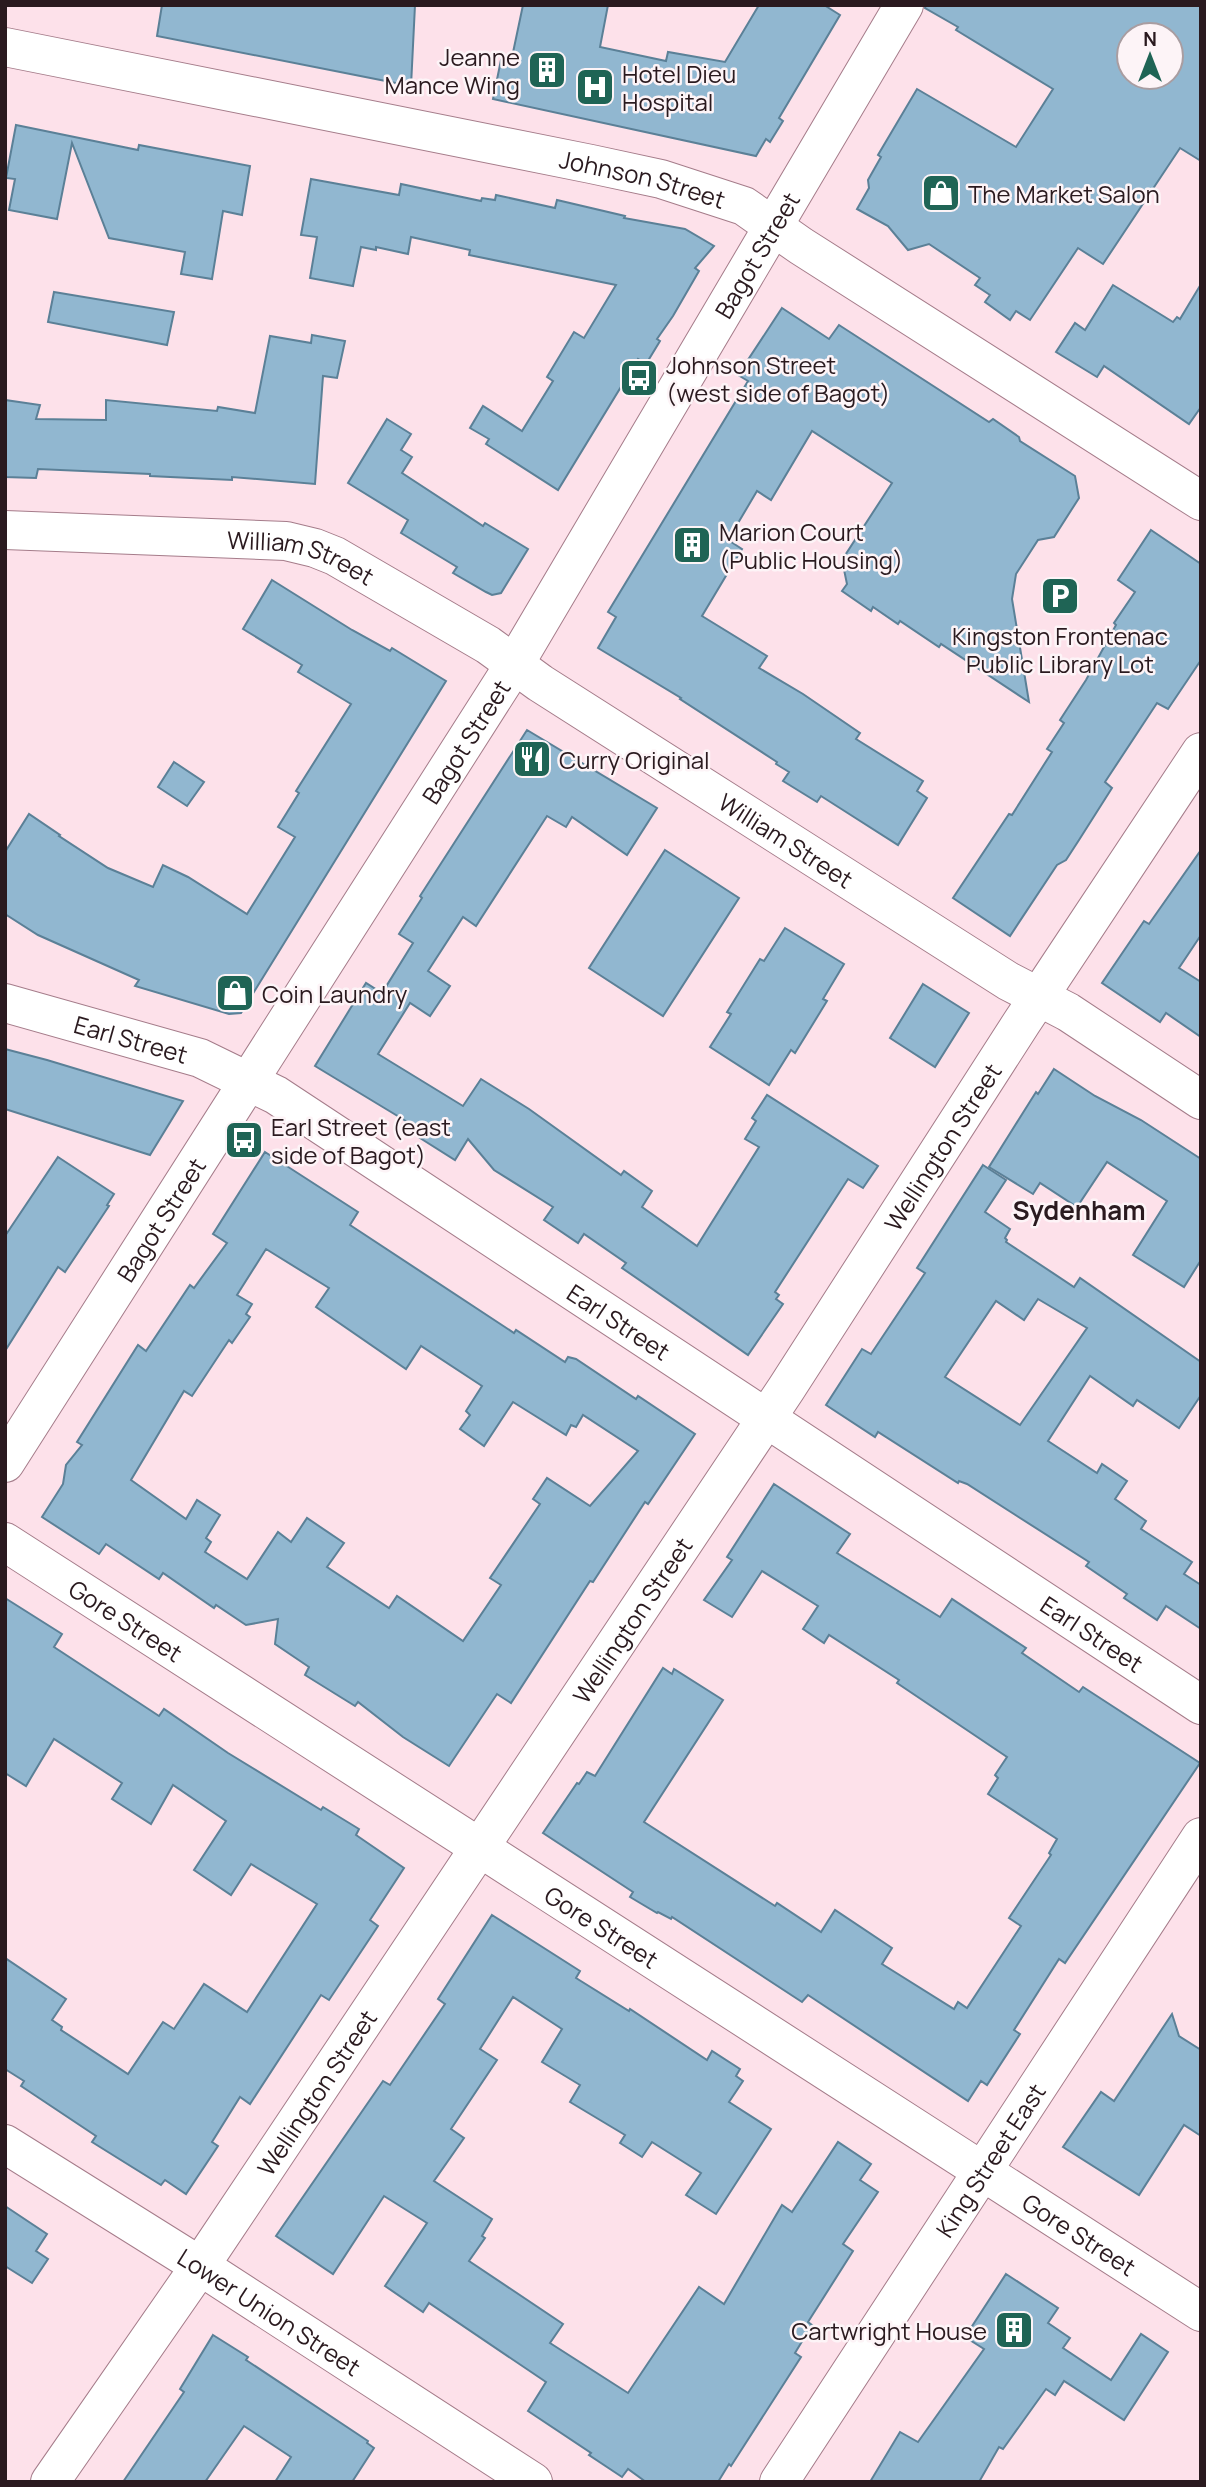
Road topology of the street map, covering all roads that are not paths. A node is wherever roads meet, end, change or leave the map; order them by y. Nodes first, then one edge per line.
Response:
1 (904, 5) edge
2 (5, 47) edge
3 (774, 226) junction
4 (1201, 501) edge
5 (5, 530) edge
6 (514, 665) junction
7 (1201, 752) edge
8 (1039, 997) junction
9 (5, 1003) edge
10 (249, 1081) junction
11 (1201, 1100) edge
12 (766, 1418) junction
13 (5, 1463) edge
14 (5, 1542) edge
15 (1201, 1705) edge
16 (1201, 1837) edge
17 (480, 1848) junction
18 (5, 2144) edge
19 (982, 2171) junction
20 (200, 2266) junction
21 (1201, 2312) edge
22 (50, 2482) edge
23 (533, 2482) edge
24 (779, 2482) edge

1 - 3 street, Bagot Street
2 - 3 street, Johnson Street
3 - 4 street, Johnson Street
3 - 6 street, Bagot Street
5 - 6 street, William Street
6 - 8 street, William Street
6 - 10 street, Bagot Street
7 - 8 street, Wellington Street
8 - 11 street, William Street
8 - 12 street, Wellington Street
9 - 10 street, Earl Street
10 - 12 street, Earl Street
10 - 13 street, Bagot Street
12 - 15 street, Earl Street
12 - 17 street, Wellington Street
14 - 17 street, Gore Street
16 - 19 street, King Street East
17 - 19 street, Gore Street
17 - 20 street, Wellington Street
18 - 20 street, Lower Union Street
19 - 21 street, Gore Street
19 - 24 street, King Street East
20 - 22 street, Wellington Street
20 - 23 street, Lower Union Street

